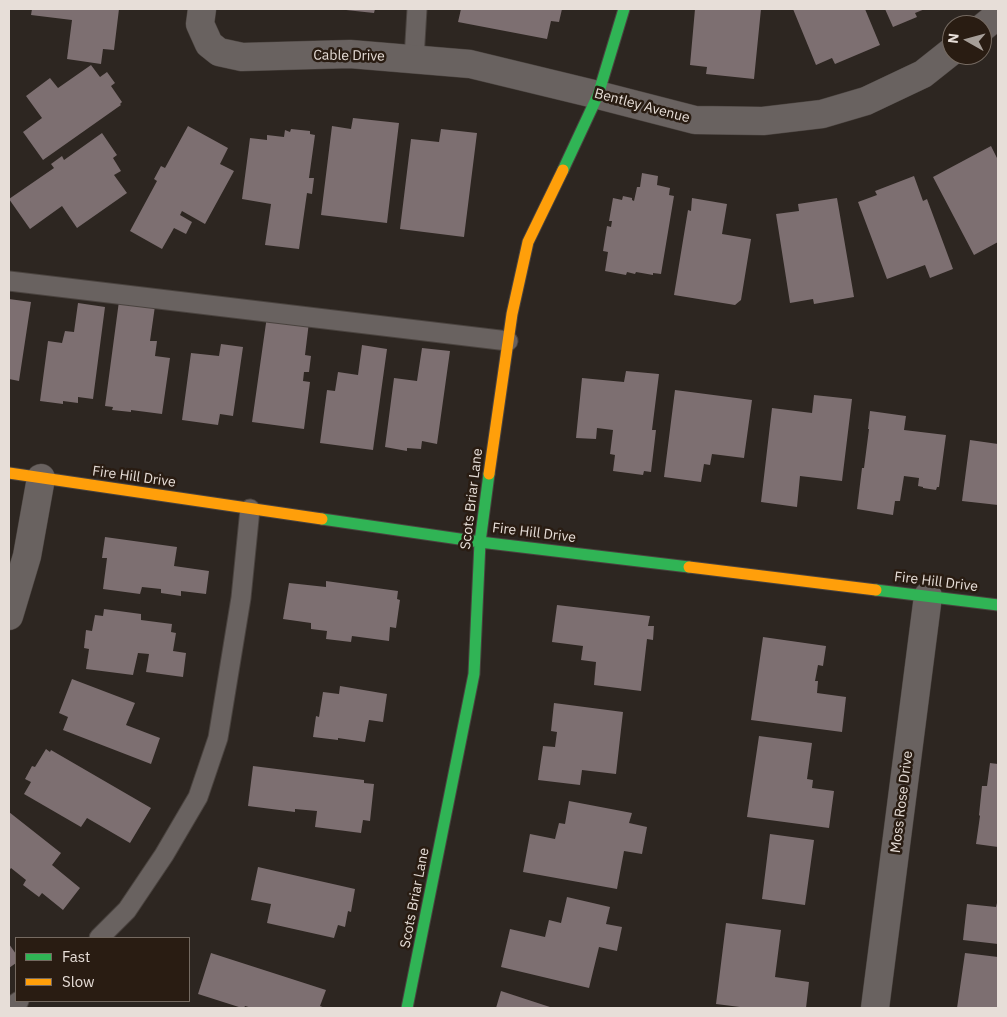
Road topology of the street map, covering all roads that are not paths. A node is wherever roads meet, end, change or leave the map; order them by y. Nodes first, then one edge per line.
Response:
1 (202, 9) edge
2 (417, 9) edge
3 (624, 9) edge
4 (942, 59) edge
5 (414, 60) junction
6 (528, 78) joint
7 (598, 95) junction
8 (9, 281) edge
9 (508, 341) junction
10 (9, 473) edge
11 (41, 478) junction
12 (250, 509) junction
13 (480, 542) junction
14 (928, 596) junction
15 (998, 605) edge
16 (9, 616) edge
17 (100, 937) edge
18 (408, 1008) edge
19 (875, 1008) edge

1 - 5 street, Cable Drive
2 - 5 lane
3 - 7 street, Scots Briar Lane
4 - 7 street, Bentley Avenue
5 - 6 street, Cable Drive
6 - 7 street, Bentley Avenue
7 - 9 street, Scots Briar Lane
8 - 9 lane
9 - 13 street, Scots Briar Lane
10 - 11 street, Fire Hill Drive
11 - 12 street, Fire Hill Drive
11 - 16 street
12 - 13 street, Fire Hill Drive
12 - 17 lane
13 - 14 street, Fire Hill Drive
13 - 18 street, Scots Briar Lane
14 - 15 street, Fire Hill Drive
14 - 19 street, Moss Rose Drive

